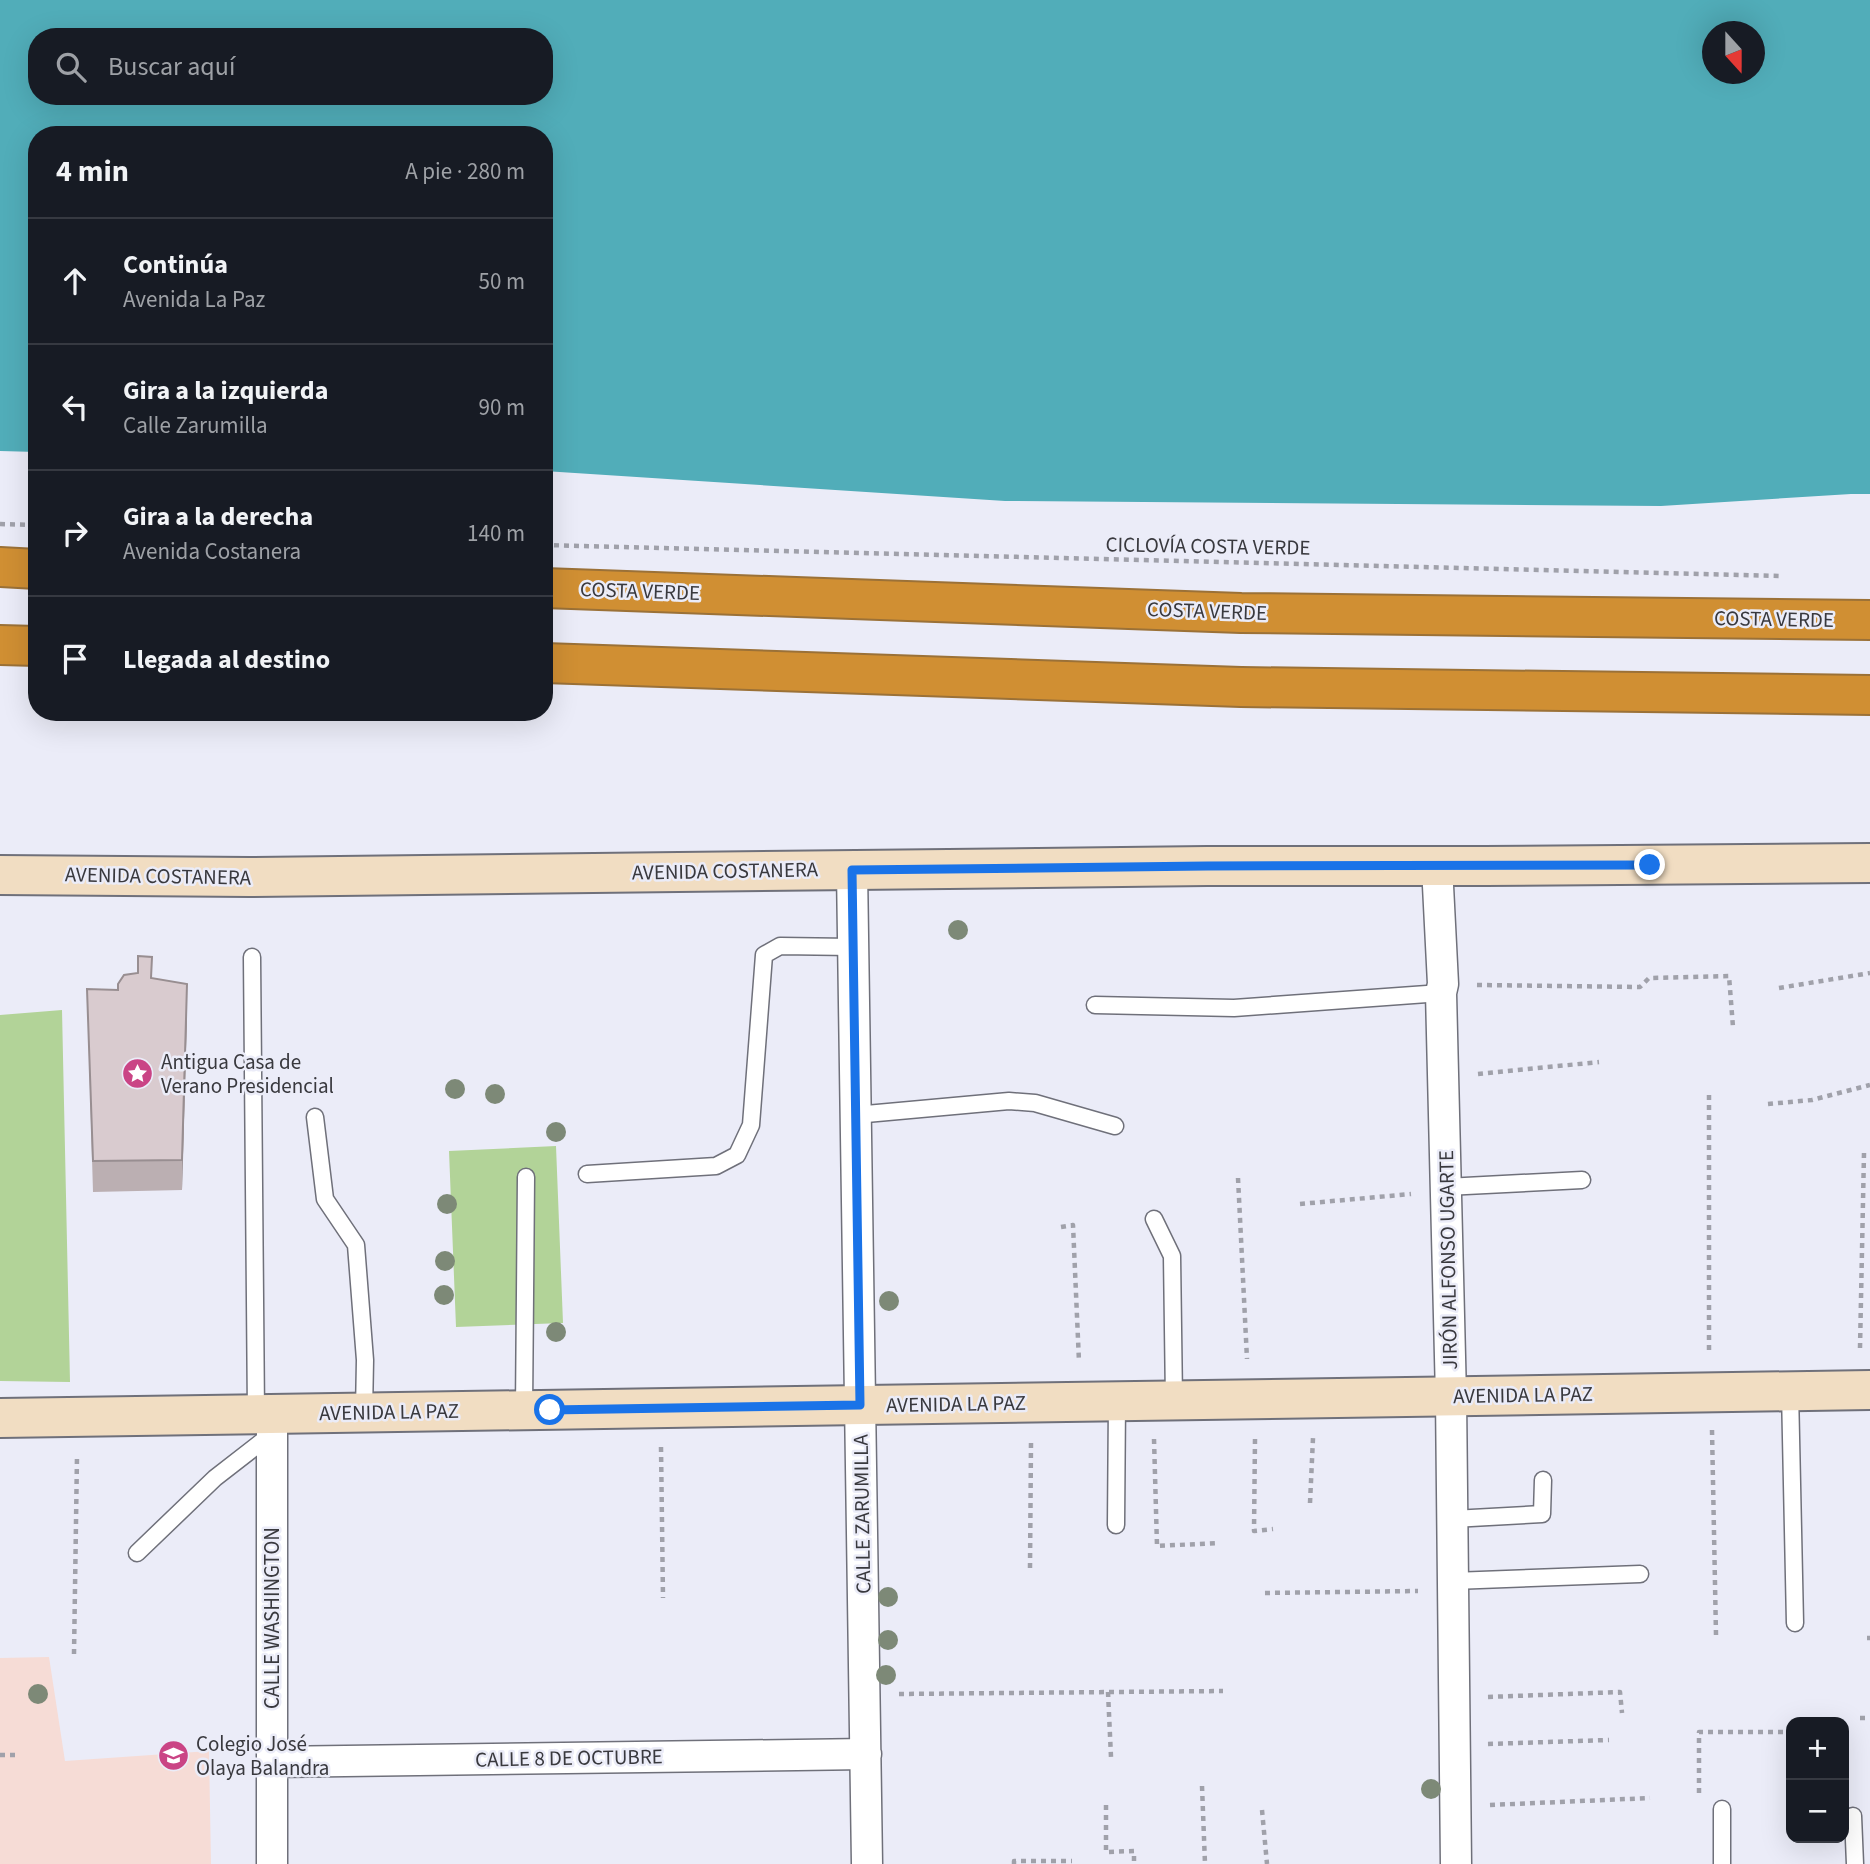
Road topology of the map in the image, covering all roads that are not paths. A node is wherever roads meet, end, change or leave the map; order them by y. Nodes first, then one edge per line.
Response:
1 (0, 567) edge
2 (28, 569) edge
3 (553, 587) edge
4 (1870, 620) edge
5 (0, 645) edge
6 (28, 646) edge
7 (553, 663) edge
8 (1870, 695) edge
9 (1870, 863) edge
10 (1437, 866) junction
11 (852, 870) junction
12 (0, 874) edge
13 (852, 947) junction
14 (252, 957) dead end
15 (1442, 988) junction
16 (1095, 1005) dead end
17 (855, 1115) junction
18 (315, 1117) dead end
19 (1115, 1126) dead end
20 (587, 1174) dead end
21 (526, 1177) dead end
22 (1582, 1180) dead end
23 (1446, 1189) junction
24 (1154, 1219) dead end
25 (1870, 1390) edge
26 (1790, 1391) junction
27 (1451, 1396) junction
28 (1116, 1401) junction
29 (860, 1405) junction
30 (524, 1410) junction
31 (364, 1412) junction
32 (1164, 1416) junction
33 (0, 1418) edge
34 (267, 1420) junction
35 (1543, 1480) dead end
36 (1452, 1519) junction
37 (1116, 1525) dead end
38 (137, 1553) dead end
39 (1640, 1574) dead end
40 (1453, 1586) junction
41 (1795, 1623) dead end
42 (866, 1754) junction
43 (272, 1762) junction
44 (1722, 1809) dead end
45 (1853, 1816) dead end
46 (272, 1864) edge
47 (867, 1864) edge
48 (1456, 1864) edge
49 (1722, 1864) edge
50 (1855, 1864) edge

1 - 2 highway
3 - 4 highway, COSTA VERDE
5 - 6 highway
7 - 8 highway
9 - 10 street, AVENIDA COSTANERA
10 - 11 street, AVENIDA COSTANERA
10 - 15 street, JIRÓN ALFONSO UGARTE
11 - 12 street, AVENIDA COSTANERA
11 - 13 street, CALLE ZARUMILLA
13 - 17 street, CALLE ZARUMILLA
13 - 20 lane
14 - 34 lane
15 - 16 lane
15 - 23 street, JIRÓN ALFONSO UGARTE
17 - 19 lane
17 - 29 street, CALLE ZARUMILLA
18 - 31 lane
21 - 30 lane
22 - 23 lane
23 - 27 street, JIRÓN ALFONSO UGARTE
24 - 32 lane
25 - 26 street, AVENIDA LA PAZ
26 - 27 street, AVENIDA LA PAZ
26 - 41 lane
27 - 32 street, AVENIDA LA PAZ
27 - 36 street, JIRÓN ALFONSO UGARTE
28 - 29 street, AVENIDA LA PAZ
28 - 32 street, AVENIDA LA PAZ
28 - 37 lane
29 - 30 street, AVENIDA LA PAZ
29 - 42 street, CALLE ZARUMILLA
30 - 31 street, AVENIDA LA PAZ
31 - 34 street, AVENIDA LA PAZ
33 - 34 street, AVENIDA LA PAZ
34 - 38 lane
34 - 43 street, CALLE WASHINGTON
35 - 36 lane
36 - 40 street, JIRÓN ALFONSO UGARTE
39 - 40 lane
40 - 48 street, JIRÓN ALFONSO UGARTE
42 - 43 street, CALLE 8 DE OCTUBRE
42 - 47 street, CALLE ZARUMILLA
43 - 46 street, CALLE WASHINGTON
44 - 49 lane
45 - 50 lane

